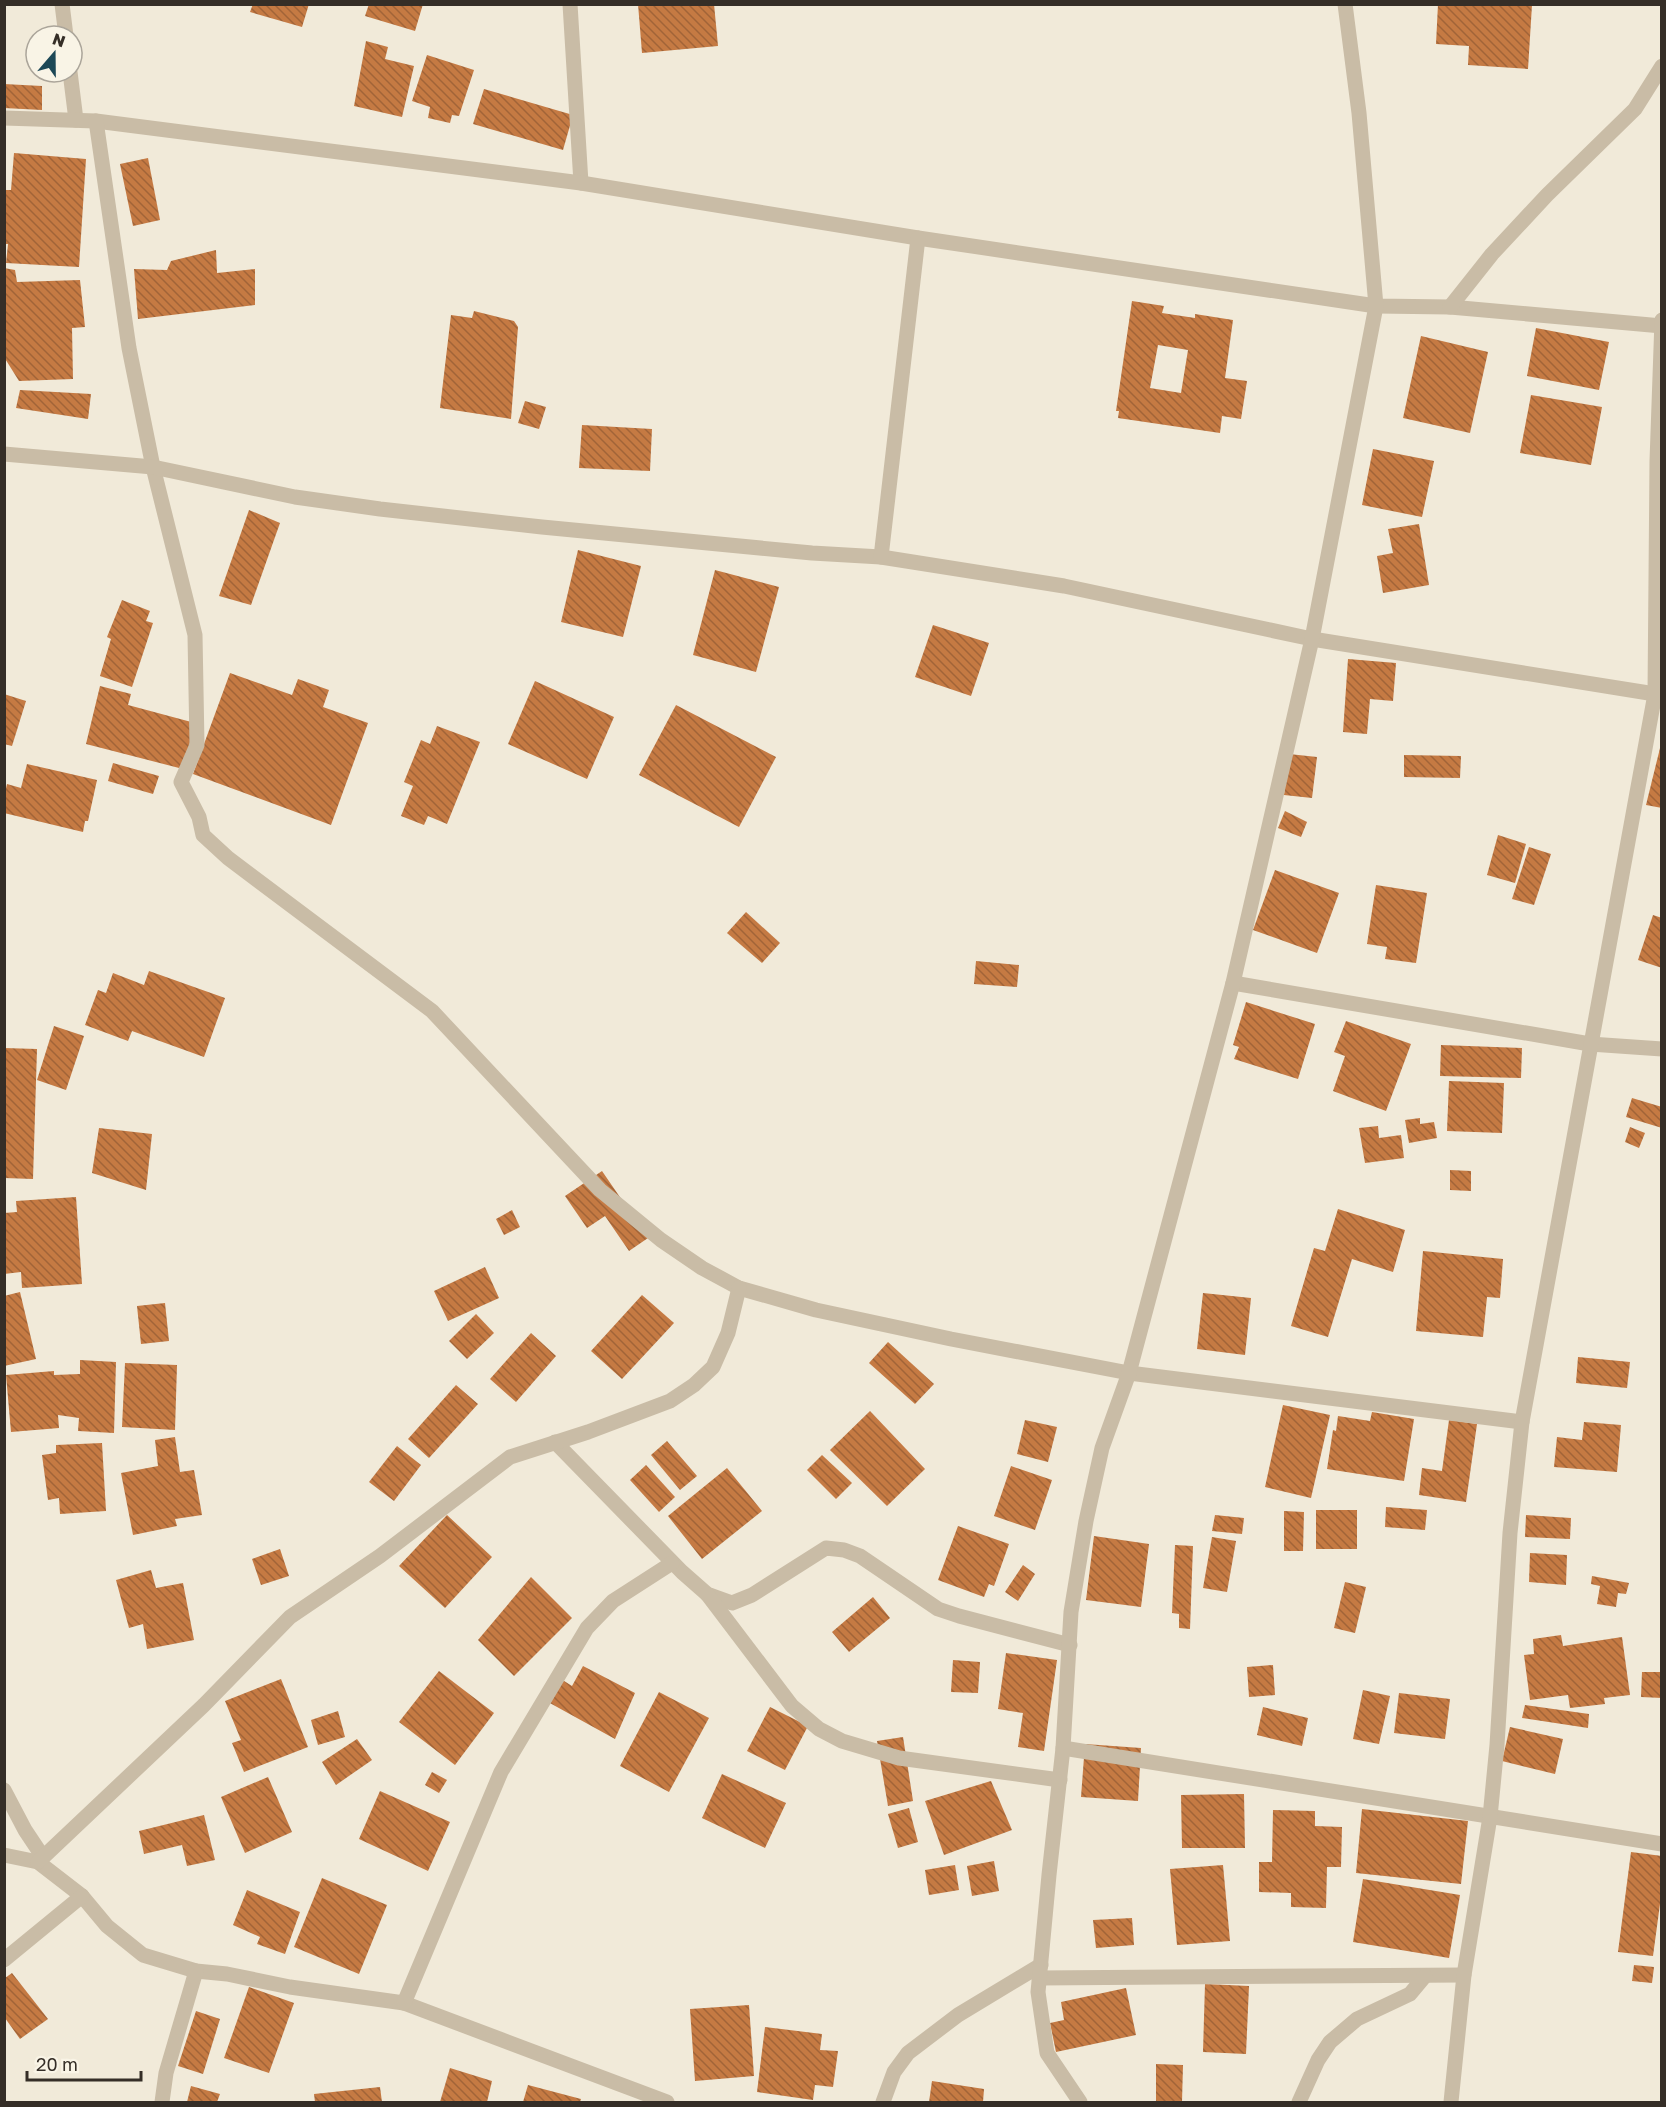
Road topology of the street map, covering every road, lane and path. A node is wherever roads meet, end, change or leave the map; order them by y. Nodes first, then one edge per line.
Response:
1 (62, 4) edge
2 (570, 4) edge
3 (1345, 4) edge
4 (64, 24) edge
5 (1662, 66) edge
6 (72, 84) edge
7 (4, 118) edge
8 (76, 120) junction
9 (96, 121) junction
10 (581, 183) junction
11 (918, 238) junction
12 (1376, 306) junction
13 (1450, 307) junction
14 (1662, 320) edge
15 (1661, 326) edge
16 (4, 454) edge
17 (153, 468) junction
18 (881, 557) junction
19 (1311, 639) junction
20 (1655, 694) junction
21 (1233, 983) junction
22 (1590, 1044) junction
23 (1662, 1049) edge
24 (739, 1288) junction
25 (1129, 1373) junction
26 (1522, 1422) junction
27 (555, 1443) junction
28 (672, 1563) junction
29 (707, 1594) junction
30 (1070, 1645) junction
31 (1063, 1748) junction
32 (1060, 1780) junction
33 (4, 1790) edge
34 (1490, 1817) junction
35 (1662, 1844) edge
36 (4, 1855) edge
37 (40, 1860) junction
38 (82, 1896) junction
39 (4, 1960) edge
40 (196, 1971) junction
41 (1040, 1971) junction
42 (1464, 1975) junction
43 (1425, 1976) junction
44 (405, 2003) junction
45 (162, 2103) edge
46 (667, 2103) edge
47 (883, 2103) edge
48 (1080, 2103) edge
49 (1299, 2103) edge
50 (1451, 2103) edge

1 - 4 street
2 - 10 street
3 - 12 street
5 - 13 street
6 - 8 street
7 - 8 street
8 - 9 street
9 - 10 street
9 - 17 street
10 - 11 street
11 - 12 street
11 - 18 street
12 - 13 street
12 - 19 street
13 - 15 street
14 - 15 street
15 - 20 street
16 - 17 street
17 - 18 street
17 - 24 street
18 - 19 street
19 - 20 street
19 - 21 street
20 - 22 street
21 - 22 street
21 - 25 street
22 - 23 street
22 - 26 street
24 - 25 street
24 - 27 street
25 - 26 street
25 - 30 street
26 - 34 street
27 - 28 street
27 - 37 street
28 - 29 street
28 - 44 street
29 - 30 street
29 - 32 street
30 - 31 street
31 - 32 street
31 - 34 street
32 - 41 street
33 - 37 street
34 - 35 street
34 - 42 street
36 - 37 street
37 - 38 street
38 - 39 street
38 - 40 street
40 - 44 street
40 - 45 street
41 - 43 street
41 - 47 street
41 - 48 street
42 - 43 street
42 - 50 street
43 - 49 street
44 - 46 street

